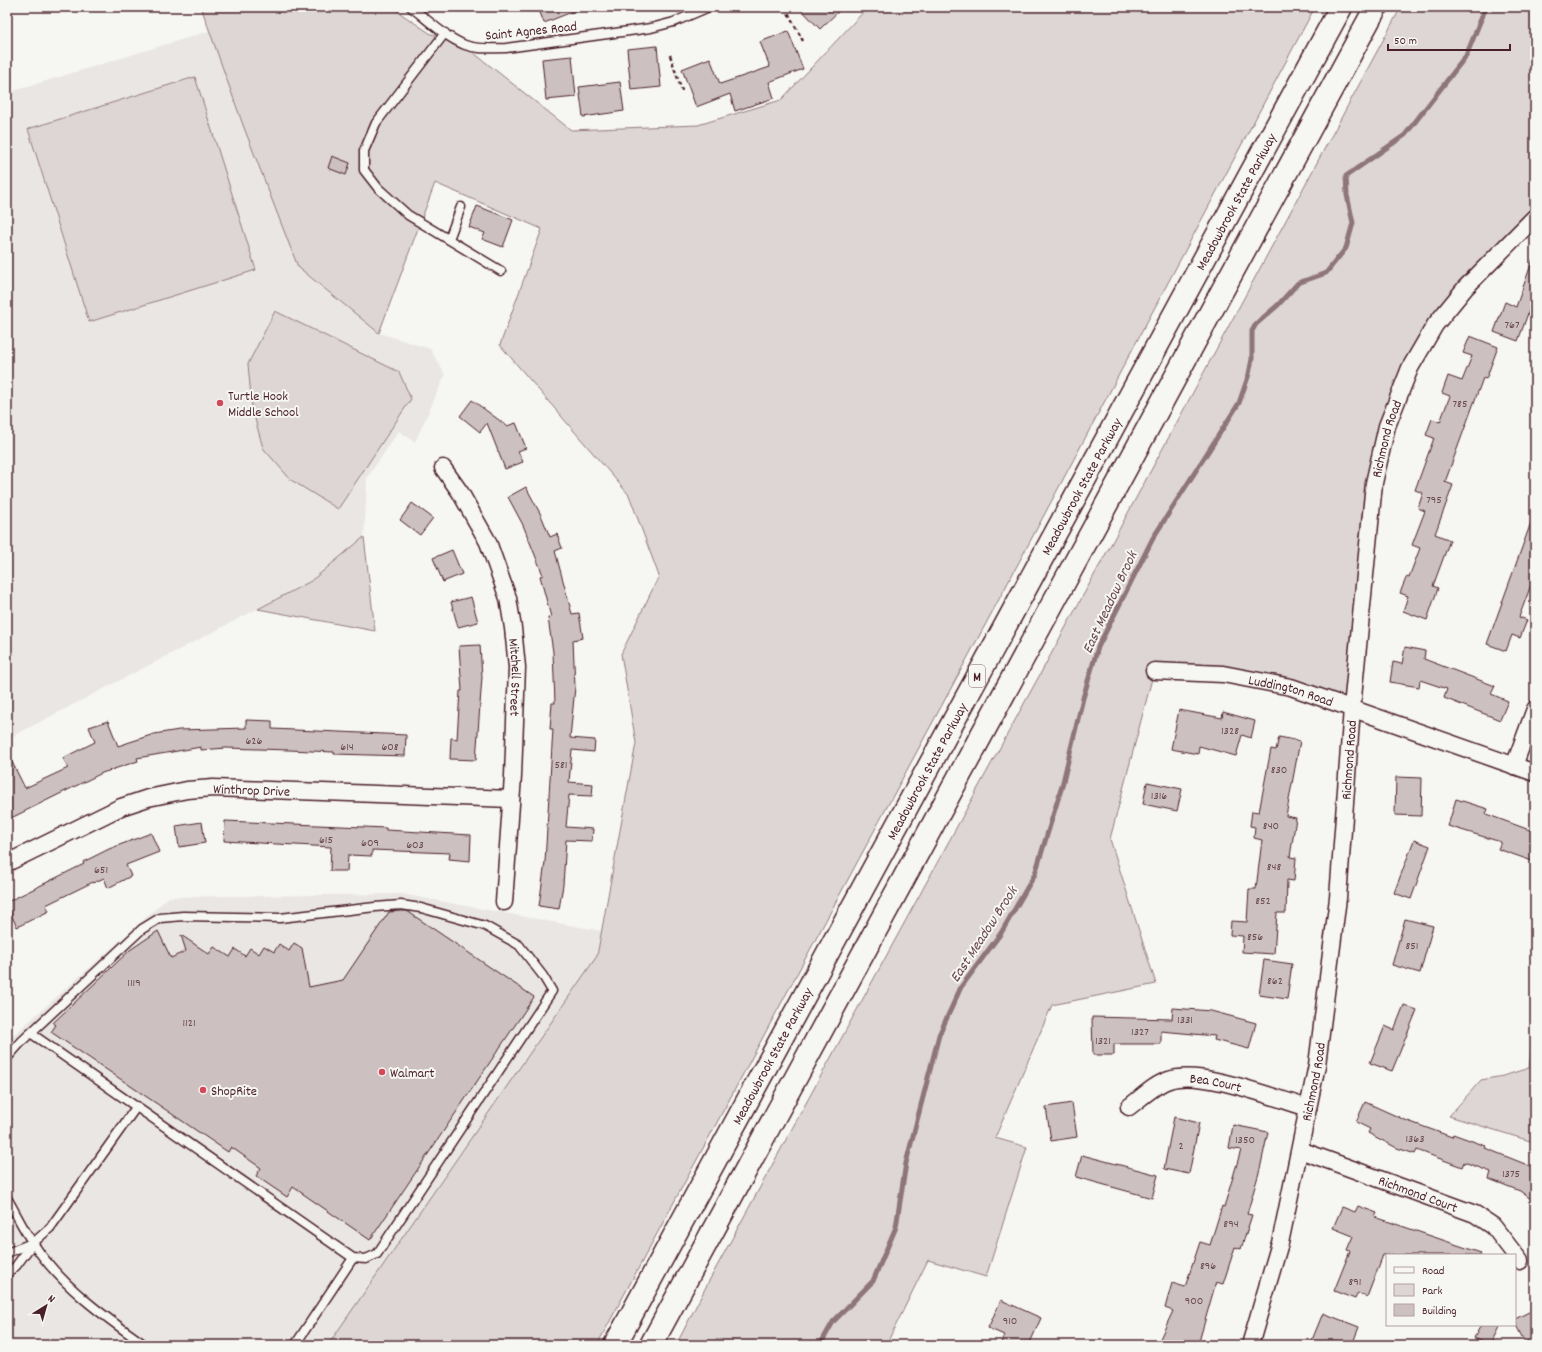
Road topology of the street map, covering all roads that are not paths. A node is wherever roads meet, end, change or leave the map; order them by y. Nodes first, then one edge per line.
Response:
1 (412, 7) edge
2 (709, 7) edge
3 (1341, 7) edge
4 (1376, 7) edge
5 (445, 33) junction
6 (461, 207) dead end
7 (1535, 217) edge
8 (449, 239) junction
9 (501, 271) dead end
10 (443, 468) dead end
11 (1154, 671) dead end
12 (1352, 708) junction
13 (1535, 709) edge
14 (1514, 766) junction
15 (1535, 773) edge
16 (511, 800) junction
17 (7, 863) edge
18 (504, 902) dead end
19 (32, 1034) junction
20 (7, 1058) edge
21 (137, 1106) junction
22 (1129, 1107) dead end
23 (1308, 1108) junction
24 (1300, 1150) junction
25 (7, 1198) edge
26 (33, 1243) junction
27 (7, 1252) edge
28 (1514, 1254) edge
29 (1516, 1256) edge
30 (353, 1258) junction
31 (1520, 1261) dead end
32 (7, 1274) edge
33 (145, 1345) edge
34 (295, 1345) edge
35 (615, 1345) edge
36 (651, 1345) edge
37 (1250, 1345) edge

1 - 5 lane, Saint Agnes Road
2 - 5 lane, Saint Agnes Road
3 - 35 highway, Meadowbrook State Parkway / M
4 - 36 highway, M
5 - 8 lane
6 - 8 lane
7 - 12 street, Richmond Road
8 - 9 lane
10 - 16 street, Mitchell Street
11 - 12 street, Luddington Road
12 - 14 street, Luddington Road
12 - 23 street, Richmond Road
13 - 14 street
14 - 15 street, Luddington Road
16 - 17 street, Winthrop Drive
16 - 18 street, Mitchell Street
19 - 20 lane
19 - 21 lane
19 - 30 lane
21 - 26 lane
21 - 30 lane
22 - 23 street, Bea Court
23 - 24 street, Richmond Road
24 - 28 street, Richmond Court
24 - 37 street, Richmond Road
25 - 26 lane
26 - 27 lane
26 - 32 lane
26 - 33 lane
29 - 31 street, Richmond Court
30 - 34 lane

